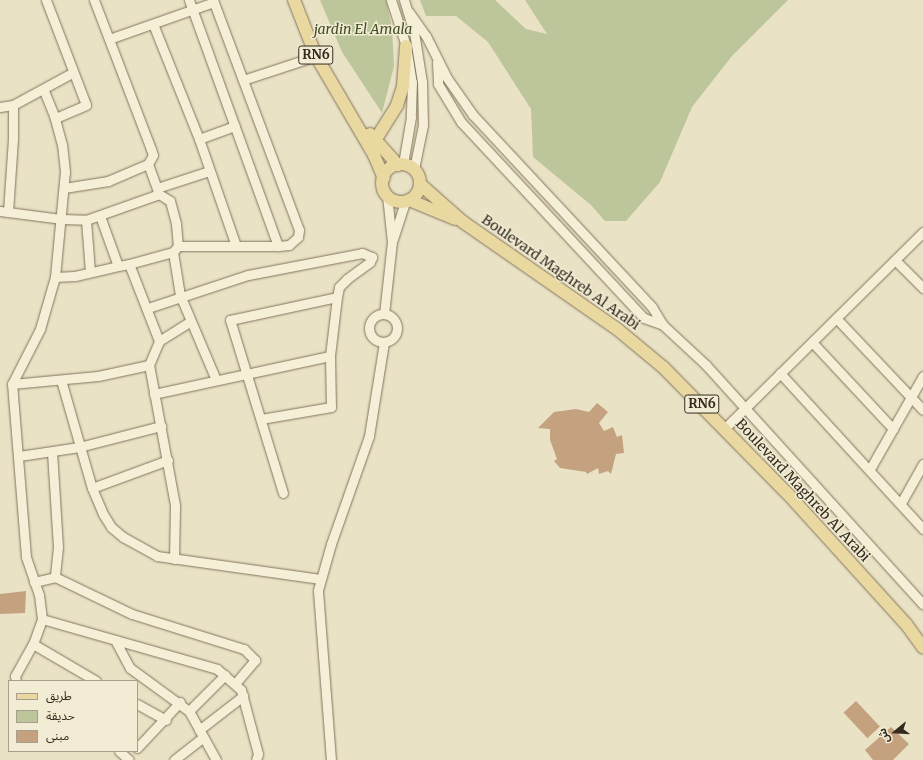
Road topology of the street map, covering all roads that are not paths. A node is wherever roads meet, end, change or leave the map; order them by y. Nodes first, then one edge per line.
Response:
1 (46, 0) edge
2 (94, 0) edge
3 (189, 0) edge
4 (294, 0) edge
5 (391, 0) edge
6 (404, 0) edge
7 (213, 1) edge
8 (192, 10) junction
9 (409, 12) junction
10 (153, 24) junction
11 (108, 39) junction
12 (406, 46) junction
13 (316, 56) junction
14 (437, 62) junction
15 (72, 72) junction
16 (243, 80) junction
17 (43, 89) junction
18 (12, 105) junction
19 (345, 106) junction
20 (0, 107) edge
21 (55, 118) junction
22 (235, 126) junction
23 (199, 138) junction
24 (376, 139) junction
25 (148, 164) junction
26 (405, 166) junction
27 (209, 171) junction
28 (384, 178) junction
29 (420, 184) junction
30 (64, 188) junction
31 (158, 191) junction
32 (387, 195) junction
33 (407, 201) junction
34 (4, 211) edge
35 (100, 216) junction
36 (62, 219) junction
37 (86, 220) junction
38 (463, 222) junction
39 (923, 232) edge
40 (392, 242) junction
41 (236, 246) junction
42 (278, 246) junction
43 (176, 249) junction
44 (895, 260) junction
45 (129, 264) junction
46 (118, 266) junction
47 (90, 272) junction
48 (55, 277) junction
49 (923, 288) edge
50 (180, 295) junction
51 (337, 298) junction
52 (148, 308) junction
53 (384, 314) junction
54 (837, 319) junction
55 (190, 322) junction
56 (663, 325) junction
57 (159, 341) junction
58 (384, 342) junction
59 (812, 342) junction
60 (330, 356) junction
61 (149, 365) junction
62 (246, 373) junction
63 (780, 373) junction
64 (923, 376) edge
65 (60, 380) junction
66 (216, 380) junction
67 (12, 384) junction
68 (154, 394) junction
69 (910, 400) junction
70 (745, 409) junction
71 (923, 410) edge
72 (261, 419) junction
73 (162, 426) junction
74 (726, 428) junction
75 (893, 429) junction
76 (79, 447) junction
77 (52, 452) junction
78 (18, 456) junction
79 (168, 460) junction
80 (923, 464) edge
81 (870, 469) junction
82 (92, 488) junction
83 (283, 493) dead end
84 (901, 503) junction
85 (923, 529) edge
86 (174, 559) junction
87 (55, 577) junction
88 (320, 579) junction
89 (34, 582) junction
90 (923, 604) edge
91 (42, 618) junction
92 (906, 624) junction
93 (923, 637) edge
94 (115, 640) junction
95 (33, 644) junction
96 (923, 647) edge
97 (225, 675) junction
98 (16, 680) edge
99 (94, 680) edge
100 (236, 683) junction
101 (243, 696) junction
102 (180, 702) junction
103 (138, 705) edge
104 (189, 711) junction
105 (166, 720) junction
106 (201, 734) junction
107 (138, 747) edge
108 (174, 760) edge
109 (216, 760) edge
110 (256, 760) edge
111 (331, 760) edge

1 - 15 street
2 - 11 street
3 - 8 street
4 - 13 main road, RN6
5 - 12 street
6 - 9 street
7 - 8 street
7 - 16 street
8 - 10 street
8 - 22 street
9 - 14 street
9 - 26 street
10 - 11 street
10 - 23 street
11 - 25 street
12 - 24 main road
12 - 26 street
13 - 16 street
13 - 19 main road, RN6
14 - 56 street
14 - 56 street
15 - 17 street
15 - 21 street
16 - 42 street
17 - 18 street
17 - 21 street
18 - 20 street
18 - 34 street
19 - 24 main road, RN6
19 - 28 main road, RN6
21 - 30 street
22 - 23 street
22 - 42 street
23 - 27 street
24 - 26 main road, RN6
25 - 30 street
25 - 31 street
26 - 28 main road
26 - 29 main road, RN6
27 - 31 street
27 - 41 street
28 - 32 main road, RN6
29 - 33 main road
29 - 38 main road, Boulevard Maghreb Al Arabi / RN6
30 - 36 street
31 - 35 street
31 - 43 street
32 - 33 main road, RN6
32 - 40 street
33 - 38 main road, Boulevard Maghreb Al Arabi / RN6
33 - 40 street
34 - 36 street
35 - 37 street
35 - 46 street
36 - 37 street
36 - 48 street
37 - 47 street
38 - 74 main road, Boulevard Maghreb Al Arabi / RN6
39 - 44 street
40 - 53 street
41 - 42 street
41 - 43 street
43 - 45 street
43 - 50 street
44 - 49 street
44 - 54 street
45 - 46 street
45 - 52 street
46 - 47 street
47 - 48 street
48 - 67 street
50 - 51 street
50 - 52 street
50 - 55 street
51 - 60 street
51 - 62 street
52 - 57 street
53 - 58 street
53 - 58 street
54 - 59 street
54 - 69 street
55 - 57 street
55 - 66 street
56 - 70 street
57 - 61 street
58 - 88 street
59 - 63 street
59 - 75 street
60 - 62 street
60 - 72 street
61 - 65 street
61 - 68 street
62 - 66 street
62 - 72 street
63 - 70 street
63 - 81 street
64 - 69 street
65 - 67 street
65 - 76 street
66 - 68 street
67 - 78 street
68 - 73 street
69 - 71 street
69 - 75 street
70 - 74 street
70 - 90 street
72 - 83 street
73 - 76 street
73 - 79 street
74 - 92 main road, Boulevard Maghreb Al Arabi / RN6
75 - 81 street
76 - 77 street
76 - 82 street
77 - 78 street
77 - 87 street
78 - 89 street
79 - 82 street
79 - 86 street
80 - 84 street
81 - 84 street
82 - 86 street
84 - 85 street
86 - 88 street
87 - 89 street
87 - 100 street
88 - 111 street
89 - 91 street
91 - 94 street
91 - 95 street
92 - 93 main road, RN6
92 - 96 main road, RN6
94 - 97 street
94 - 102 street
95 - 98 street
95 - 99 street
97 - 100 street
97 - 104 street
100 - 101 street
101 - 106 street
101 - 110 street
102 - 104 street
102 - 105 street
103 - 105 street
104 - 106 street
105 - 107 street
106 - 108 street
106 - 109 street

